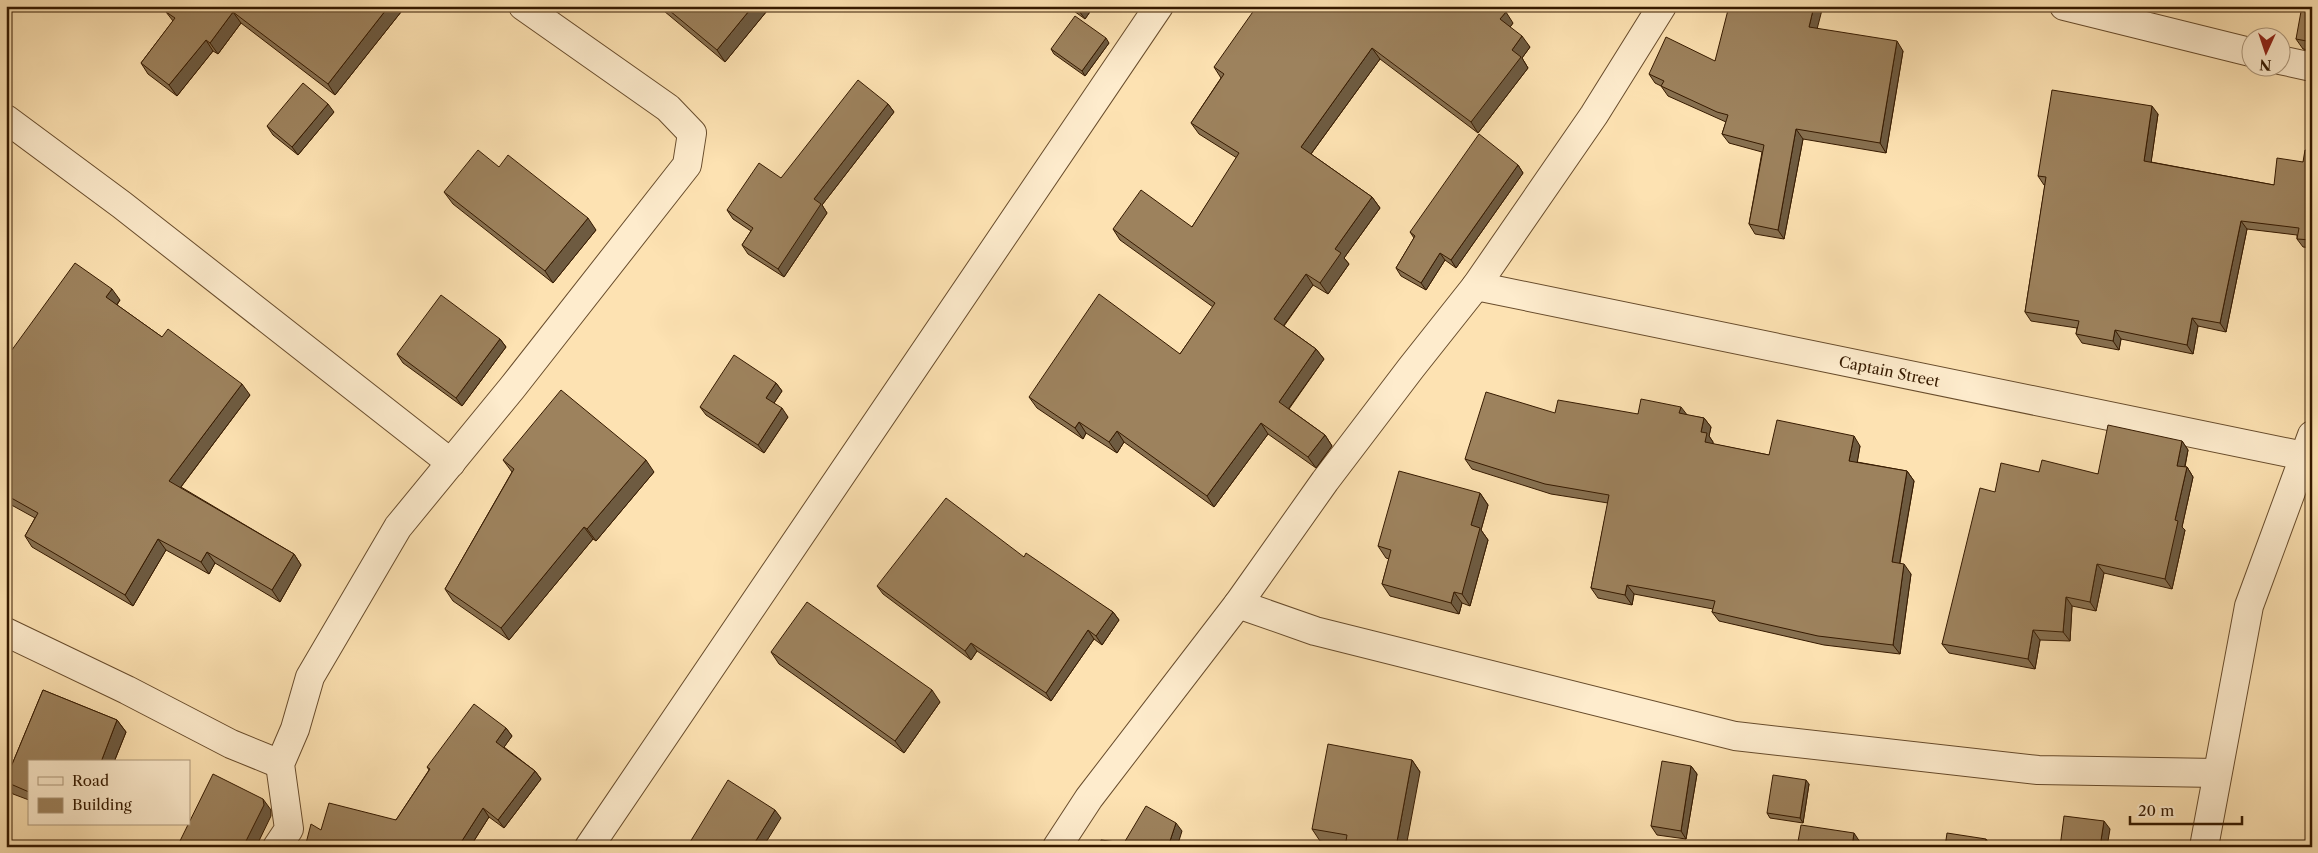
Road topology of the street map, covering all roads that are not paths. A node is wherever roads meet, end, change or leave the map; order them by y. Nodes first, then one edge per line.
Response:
1 (523, 6) edge
2 (1159, 6) edge
3 (1662, 6) edge
4 (2064, 6) edge
5 (2240, 50) edge
6 (2290, 62) edge
7 (2312, 68) edge
8 (6, 119) edge
9 (1476, 286) junction
10 (2308, 446) edge
11 (451, 463) junction
12 (1238, 604) junction
13 (6, 632) edge
14 (280, 764) junction
15 (2218, 773) junction
16 (277, 847) edge
17 (589, 847) edge
18 (1056, 847) edge
19 (2204, 847) edge

1 - 11 street
2 - 17 street
3 - 9 street
4 - 5 street
6 - 7 street
8 - 11 street
9 - 10 street, Captain Street
9 - 12 street
10 - 15 street
11 - 14 street
12 - 15 street
12 - 18 street
13 - 14 street
14 - 16 street
15 - 19 street

